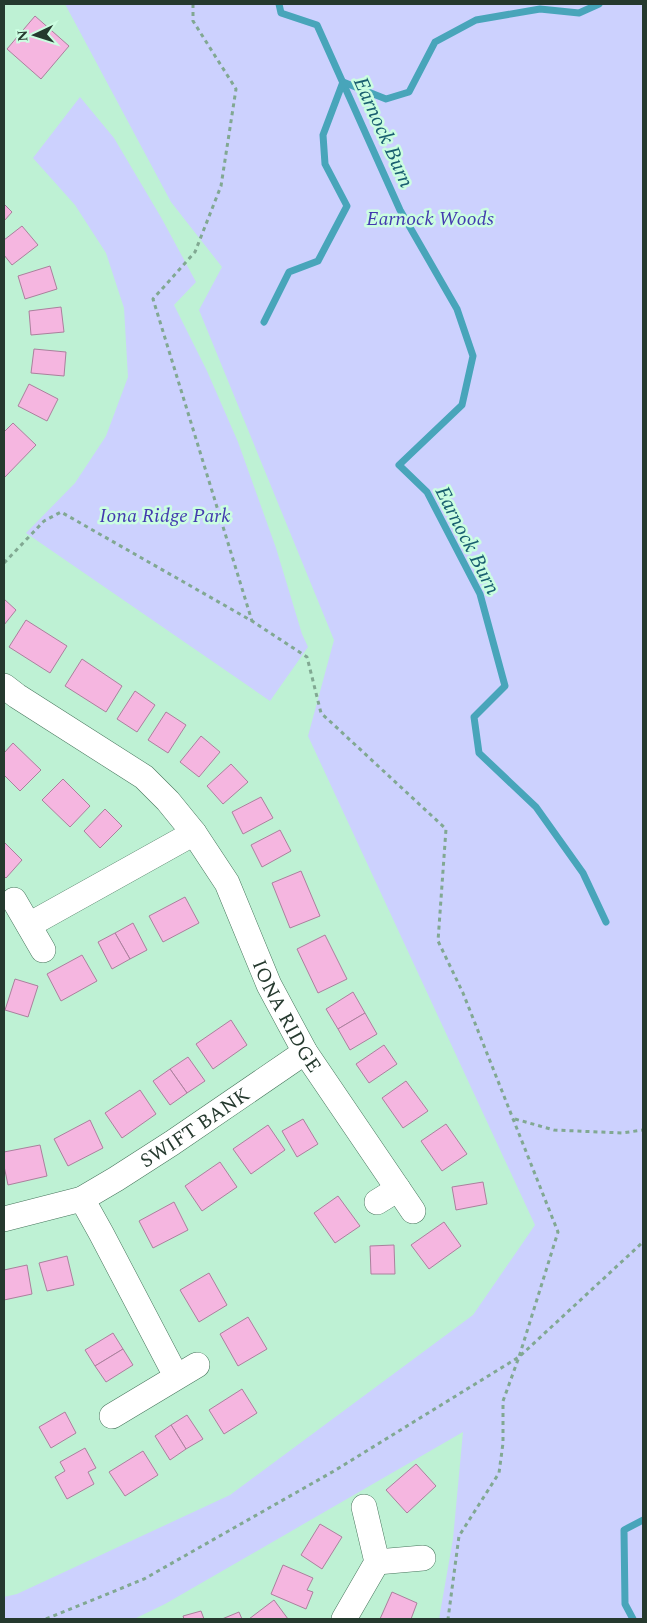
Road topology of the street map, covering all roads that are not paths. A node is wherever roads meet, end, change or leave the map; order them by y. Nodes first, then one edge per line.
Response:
1 (4, 686) edge
2 (194, 833) junction
3 (14, 900) dead end
4 (29, 925) junction
5 (43, 950) dead end
6 (305, 1052) junction
7 (398, 1189) junction
8 (82, 1199) junction
9 (377, 1202) dead end
10 (413, 1211) dead end
11 (4, 1219) edge
12 (112, 1416) dead end
13 (364, 1507) dead end
14 (423, 1558) dead end
15 (377, 1562) junction
16 (344, 1619) edge

1 - 2 street, IONA RIDGE
2 - 4 street
2 - 6 street, IONA RIDGE
3 - 4 street
4 - 5 street
6 - 7 street, IONA RIDGE
6 - 8 street, SWIFT BANK
7 - 9 street
7 - 10 street, IONA RIDGE
8 - 11 street, SWIFT BANK
8 - 12 street
13 - 15 street
14 - 15 street
15 - 16 street

